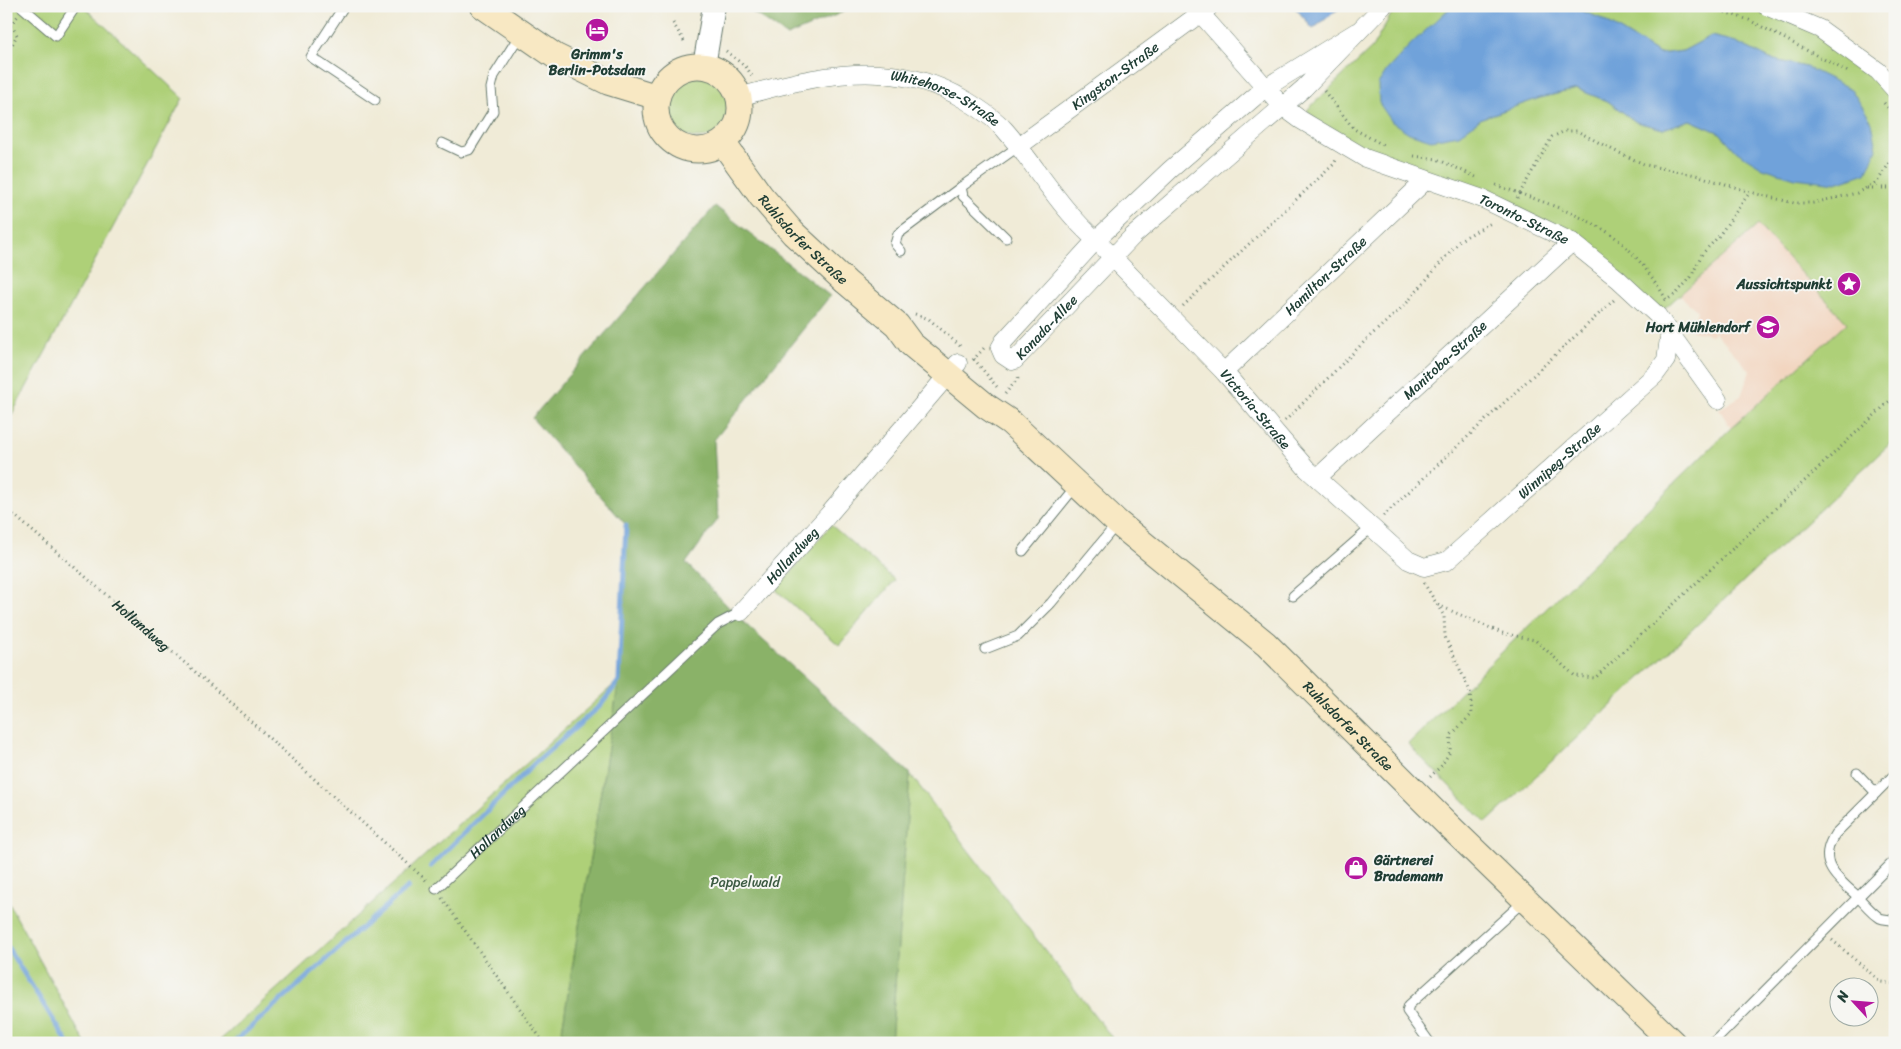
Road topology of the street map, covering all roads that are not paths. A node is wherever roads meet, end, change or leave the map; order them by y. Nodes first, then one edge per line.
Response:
1 (21, 6) edge
2 (76, 6) edge
3 (344, 6) edge
4 (483, 6) edge
5 (714, 6) edge
6 (1383, 6) edge
7 (1766, 6) edge
8 (1201, 9) edge
9 (1356, 32) junction
10 (522, 33) junction
11 (704, 66) junction
12 (1265, 88) junction
13 (1887, 94) edge
14 (657, 97) junction
15 (739, 97) junction
16 (375, 100) dead end
17 (1282, 106) junction
18 (442, 143) dead end
19 (723, 143) junction
20 (1019, 146) junction
21 (1426, 180) junction
22 (961, 187) junction
23 (1006, 238) dead end
24 (1096, 240) junction
25 (1572, 242) junction
26 (901, 250) dead end
27 (1112, 256) junction
28 (1670, 331) junction
29 (956, 362) junction
30 (1224, 372) junction
31 (1718, 400) dead end
32 (1317, 478) junction
33 (1077, 484) junction
34 (1118, 522) junction
35 (1372, 526) junction
36 (1023, 551) dead end
37 (1424, 567) joint
38 (1293, 596) dead end
39 (741, 612) joint
40 (985, 649) dead end
41 (1857, 773) dead end
42 (1895, 774) edge
43 (1876, 793) junction
44 (1895, 860) edge
45 (436, 889) road end
46 (1858, 897) junction
47 (1525, 900) junction
48 (1895, 921) edge
49 (1430, 1043) edge
50 (1674, 1043) edge
51 (1713, 1043) edge

1 - 2 lane
3 - 16 lane
4 - 10 main road
5 - 11 street
6 - 9 street, Kanada-Allee
7 - 13 street
8 - 12 street, Toronto-Straße
8 - 20 street, Kingston-Straße
9 - 12 street, Kanada-Allee
9 - 17 street, Kanada-Allee
10 - 14 main road
10 - 18 lane
11 - 14 main road
11 - 15 main road
12 - 17 street, Toronto-Straße
12 - 24 street, Kanada-Allee
14 - 19 main road
15 - 19 main road
15 - 20 street, Whitehorse-Straße
17 - 21 street, Toronto-Straße
17 - 27 street, Kanada-Allee
19 - 29 main road, Ruhlsdorfer Straße
20 - 22 lane
20 - 24 street, Whitehorse-Straße
21 - 25 street, Toronto-Straße
21 - 30 street, Hamilton-Straße
22 - 23 lane
22 - 26 lane
24 - 27 street, Victoria-Straße
24 - 27 street, Kanada-Allee
25 - 28 street, Toronto-Straße
25 - 32 street, Manitoba-Straße
27 - 30 street, Victoria-Straße
28 - 31 street, Toronto-Straße
28 - 37 street, Winnipeg-Straße
29 - 33 main road, Ruhlsdorfer Straße
29 - 39 street, Hollandweg
30 - 32 street, Victoria-Straße
32 - 35 street, Victoria-Straße
33 - 34 main road, Ruhlsdorfer Straße
33 - 36 lane
34 - 40 lane
34 - 47 main road, Ruhlsdorfer Straße
35 - 37 street, Victoria-Straße
35 - 38 lane
39 - 45 lane, Hollandweg
41 - 43 lane
42 - 43 lane
43 - 46 lane
44 - 46 lane
46 - 48 lane
46 - 51 lane
47 - 49 lane
47 - 50 main road, Ruhlsdorfer Straße

